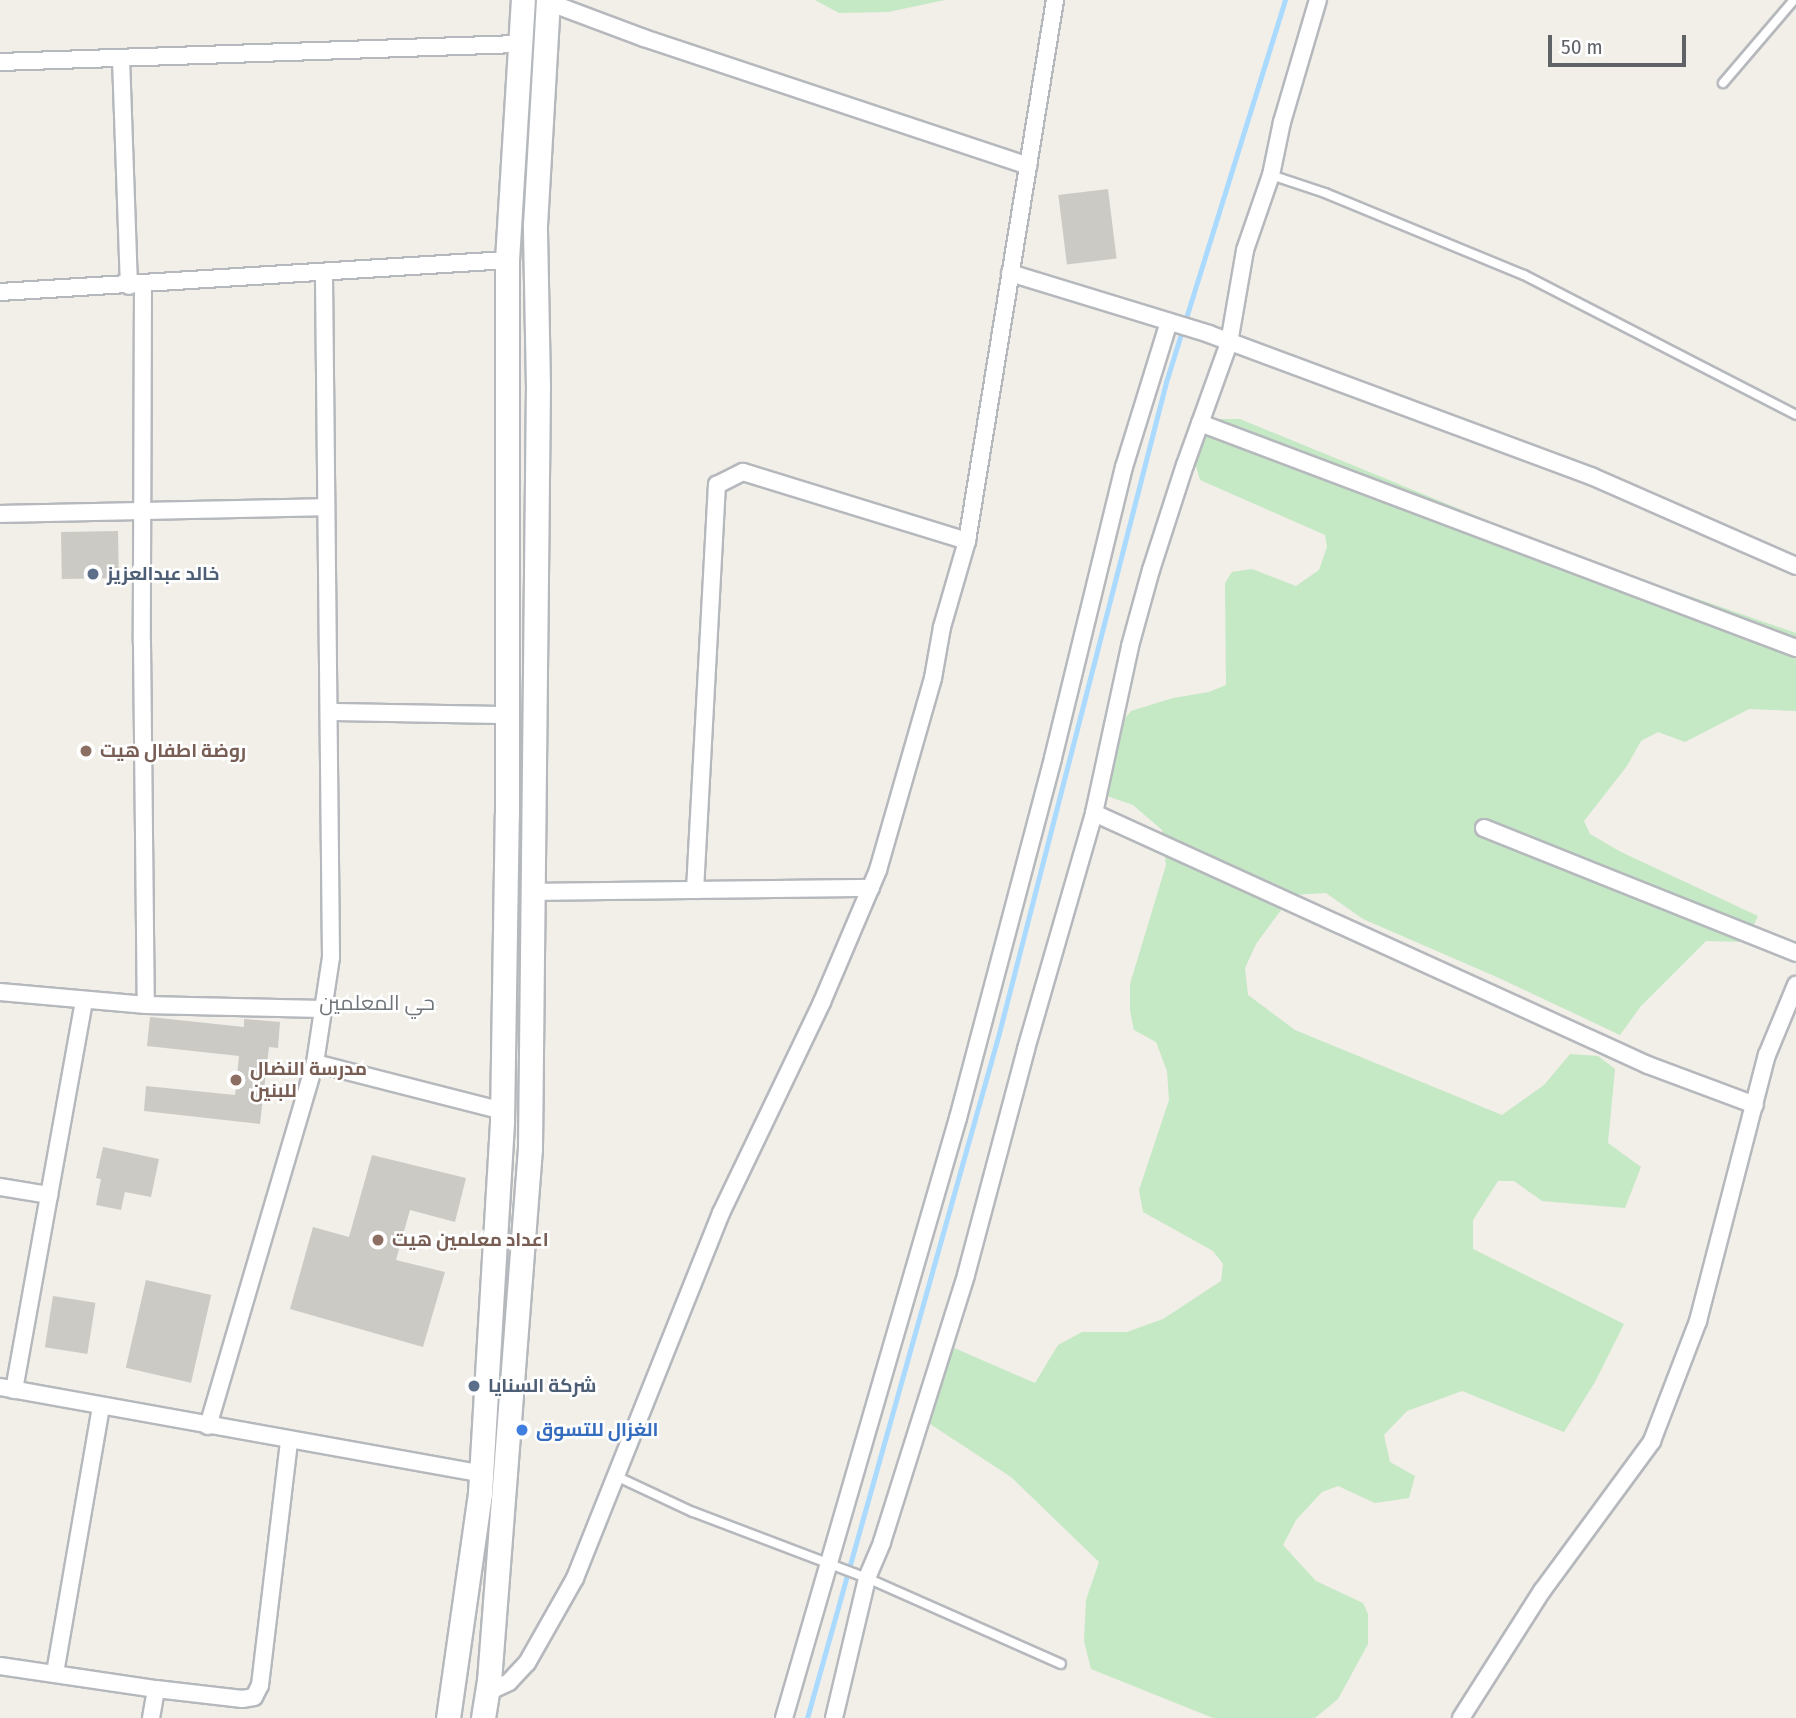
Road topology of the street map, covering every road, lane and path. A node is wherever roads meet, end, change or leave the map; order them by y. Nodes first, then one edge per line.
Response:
1 (523, 0) edge
2 (1055, 0) edge
3 (1318, 0) edge
4 (1794, 0) edge
5 (548, 1) edge
6 (519, 44) junction
7 (121, 58) junction
8 (0, 62) edge
9 (1723, 83) dead end
10 (1028, 166) junction
11 (1271, 174) junction
12 (507, 260) junction
13 (324, 272) junction
14 (1010, 273) junction
15 (136, 285) junction
16 (0, 292) edge
17 (1173, 323) junction
18 (1229, 343) junction
19 (1796, 415) edge
20 (1199, 423) junction
21 (327, 507) junction
22 (142, 512) junction
23 (0, 514) edge
24 (967, 541) junction
25 (1796, 566) edge
26 (1796, 648) edge
27 (328, 712) junction
28 (507, 715) junction
29 (1094, 813) junction
30 (1485, 828) dead end
31 (871, 888) junction
32 (695, 890) junction
33 (533, 892) junction
34 (1796, 953) edge
35 (1796, 985) edge
36 (0, 992) edge
37 (84, 1000) junction
38 (146, 1006) junction
39 (323, 1009) junction
40 (315, 1063) junction
41 (1755, 1105) junction
42 (503, 1111) junction
43 (0, 1186) edge
44 (49, 1195) junction
45 (7, 1389) edge
46 (101, 1407) junction
47 (208, 1426) junction
48 (289, 1440) junction
49 (482, 1474) junction
50 (616, 1476) junction
51 (829, 1564) junction
52 (867, 1578) junction
53 (1061, 1664) dead end
54 (0, 1666) edge
55 (55, 1673) junction
56 (156, 1689) junction
57 (488, 1692) junction
58 (151, 1718) edge
59 (448, 1718) edge
60 (483, 1718) edge
61 (784, 1718) edge
62 (834, 1718) edge
63 (1461, 1718) edge

1 - 6 main road
2 - 10 street
3 - 11 street
4 - 9 lane
5 - 10 street
5 - 33 main road
6 - 7 street
6 - 12 main road
7 - 8 street
7 - 15 street
10 - 14 street
11 - 18 street
11 - 19 lane
12 - 13 street
12 - 28 main road
13 - 15 street
13 - 21 street
14 - 17 street
14 - 24 street
15 - 16 street
15 - 22 street
17 - 18 street
17 - 51 street
18 - 20 street
18 - 25 street
20 - 26 street
20 - 29 street
21 - 22 street
21 - 27 street
22 - 23 street
22 - 38 street
24 - 31 street
24 - 32 street
27 - 28 street
27 - 39 street
28 - 42 main road
29 - 41 street
29 - 52 street
30 - 34 street
31 - 32 street
31 - 50 street
32 - 33 street
33 - 57 main road
35 - 41 street
36 - 37 street
37 - 38 street
37 - 44 street
38 - 39 street
39 - 40 street
40 - 42 street
40 - 47 street
41 - 63 street
42 - 49 main road
43 - 44 street
44 - 45 street
45 - 46 street
46 - 47 street
46 - 55 street
47 - 48 street
48 - 49 street
48 - 56 street
49 - 59 main road
50 - 51 lane
50 - 57 street
51 - 52 lane
51 - 61 street
52 - 53 lane
52 - 62 street
54 - 55 street
55 - 56 street
56 - 58 street
57 - 60 main road

